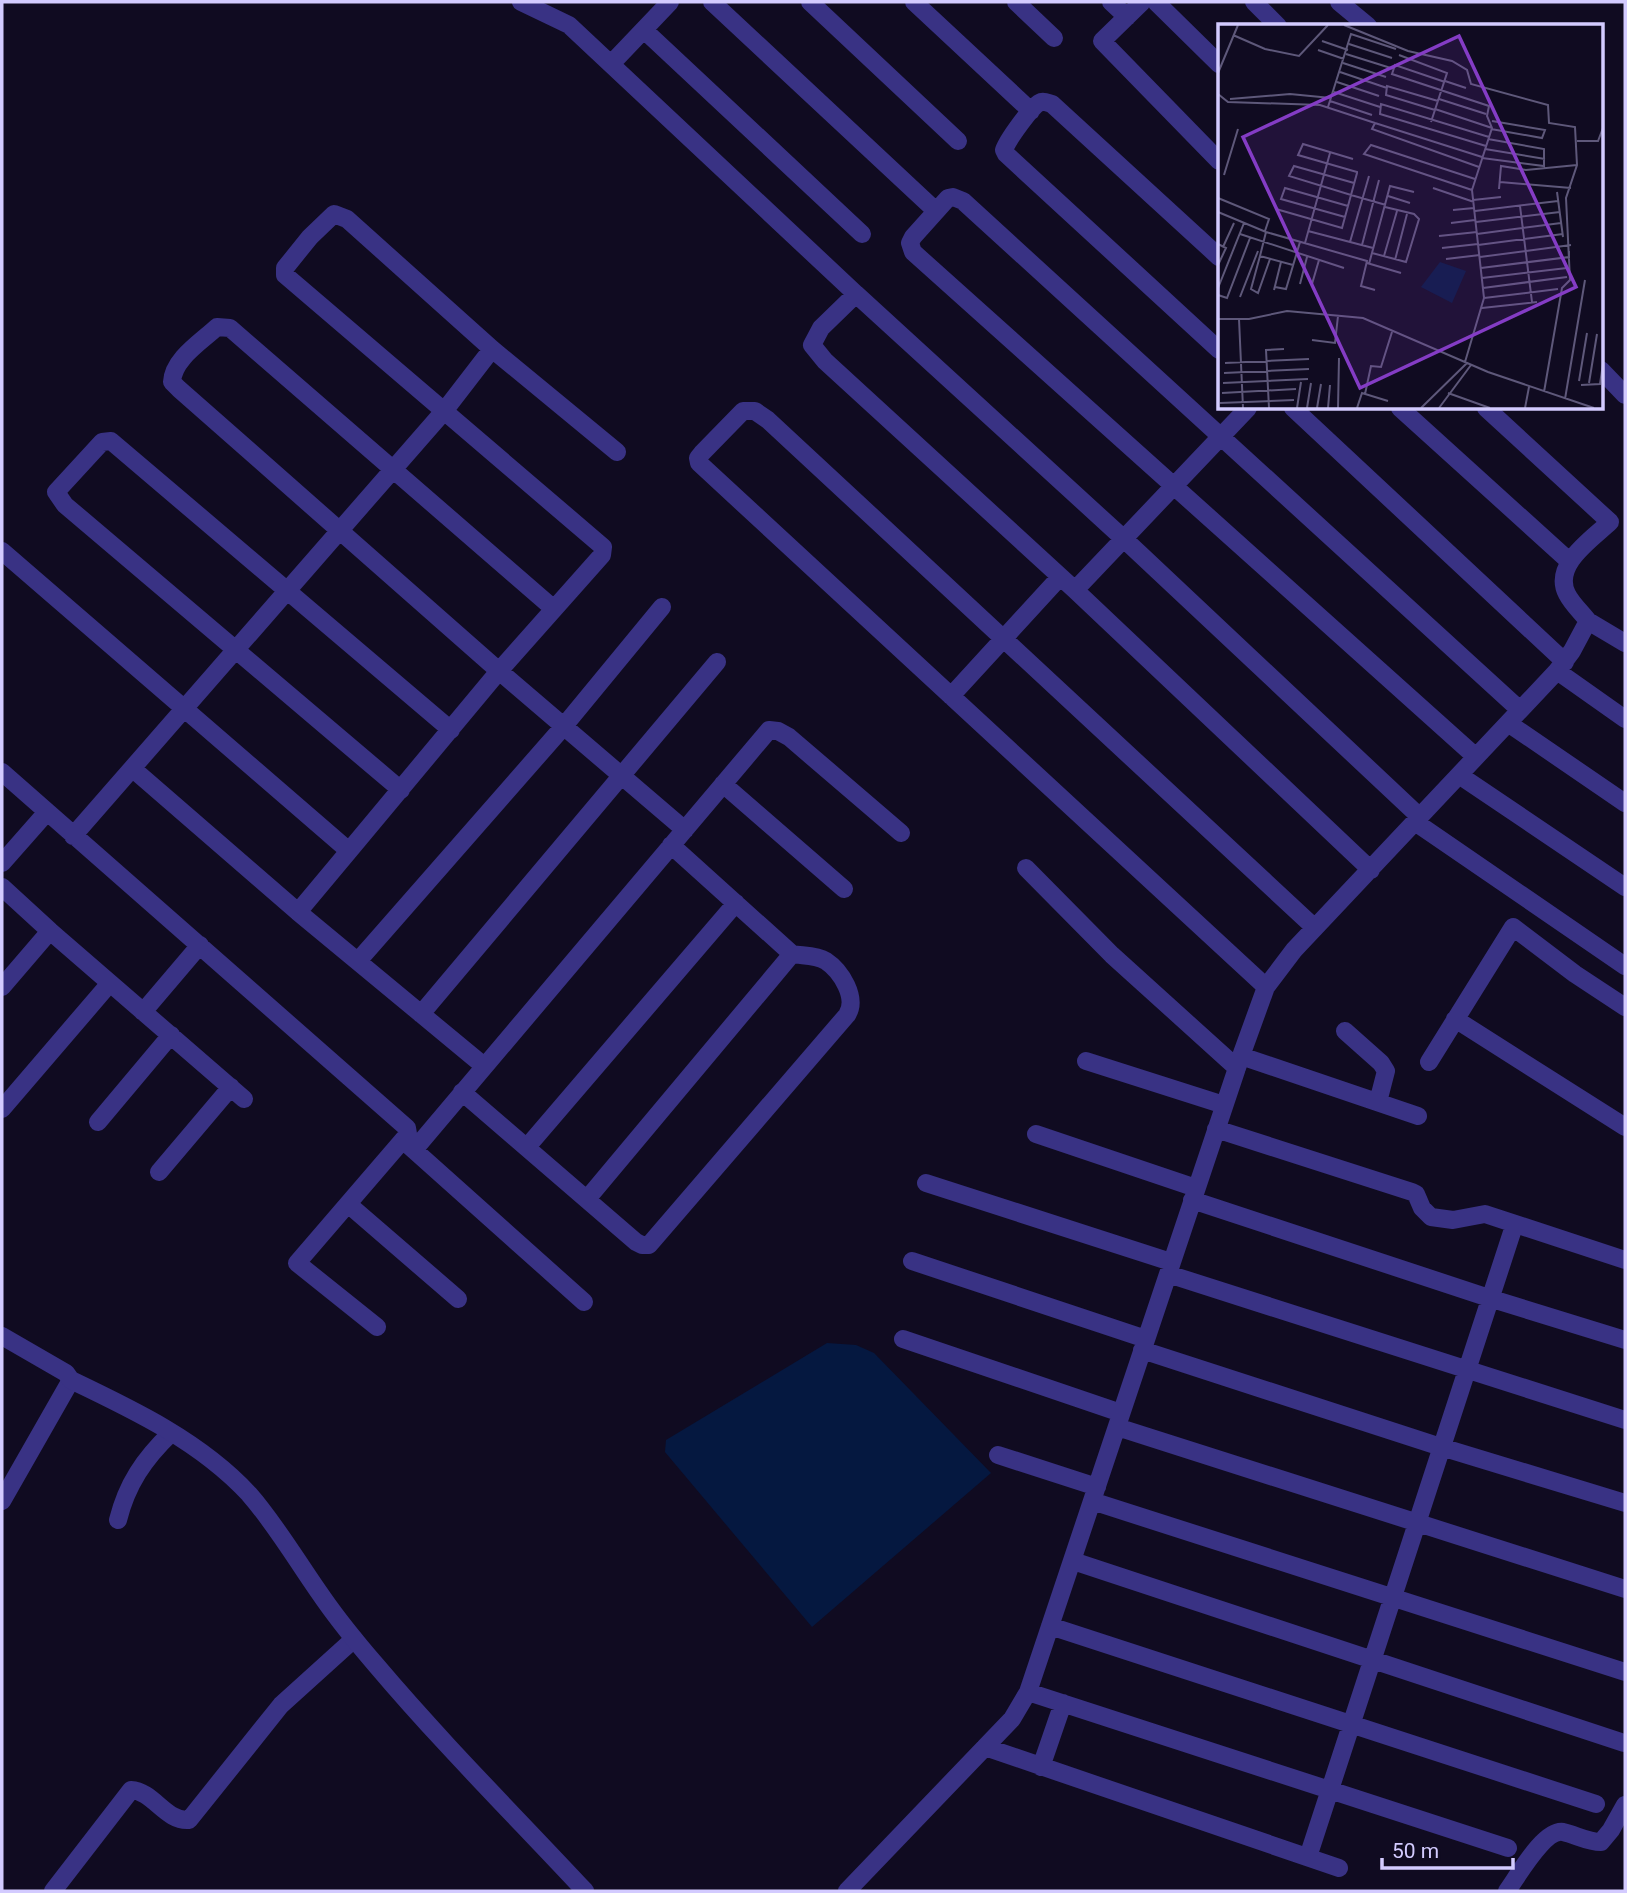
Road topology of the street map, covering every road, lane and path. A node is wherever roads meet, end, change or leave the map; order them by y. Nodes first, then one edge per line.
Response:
1 (522, 2) edge
2 (645, 2) edge
3 (712, 2) edge
4 (810, 2) edge
5 (914, 2) edge
6 (1016, 2) edge
7 (1111, 2) edge
8 (1142, 2) edge
9 (1156, 2) edge
10 (1254, 2) edge
11 (1339, 2) edge
12 (664, 8) edge
13 (1127, 17) junction
14 (1276, 24) edge
15 (1366, 24) edge
16 (644, 30) junction
17 (1055, 38) dead end
18 (1218, 63) edge
19 (611, 64) junction
20 (1031, 111) junction
21 (958, 141) dead end
22 (1218, 160) edge
23 (936, 211) junction
24 (862, 234) dead end
25 (1218, 256) edge
26 (856, 294) junction
27 (492, 349) junction
28 (1218, 350) edge
29 (1602, 371) edge
30 (1625, 394) edge
31 (445, 410) junction
32 (1246, 410) edge
33 (1295, 410) edge
34 (1402, 410) edge
35 (1488, 410) edge
36 (1220, 438) junction
37 (617, 452) dead end
38 (393, 470) junction
39 (1175, 485) junction
40 (340, 530) junction
41 (1124, 539) junction
42 (2, 551) edge
43 (1569, 561) junction
44 (1060, 577) junction
45 (288, 590) junction
46 (1075, 590) junction
47 (662, 607) dead end
48 (554, 608) junction
49 (1588, 621) junction
50 (1004, 638) junction
51 (1625, 643) edge
52 (236, 651) junction
53 (717, 662) dead end
54 (1561, 667) junction
55 (499, 671) junction
56 (951, 696) junction
57 (185, 709) junction
58 (1514, 717) junction
59 (1625, 719) edge
60 (564, 726) junction
61 (451, 730) junction
62 (1476, 757) junction
63 (133, 769) junction
64 (2, 772) edge
65 (1459, 775) junction
66 (622, 777) junction
67 (723, 784) junction
68 (401, 790) junction
69 (1625, 803) edge
70 (47, 812) junction
71 (1417, 820) junction
72 (685, 830) junction
73 (901, 833) dead end
74 (73, 835) junction
75 (671, 845) junction
76 (349, 851) junction
77 (2, 863) edge
78 (1026, 867) dead end
79 (1371, 870) junction
80 (2, 887) edge
81 (1625, 887) edge
82 (844, 889) dead end
83 (736, 904) junction
84 (298, 912) junction
85 (1315, 928) junction
86 (50, 931) junction
87 (200, 946) junction
88 (792, 954) junction
89 (358, 961) junction
90 (1625, 966) edge
91 (110, 983) junction
92 (2, 987) edge
93 (1266, 987) junction
94 (1625, 1007) edge
95 (143, 1012) junction
96 (421, 1014) junction
97 (1455, 1019) junction
98 (1345, 1031) dead end
99 (171, 1035) junction
100 (1086, 1061) dead end
101 (1239, 1062) junction
102 (1429, 1062) dead end
103 (484, 1066) junction
104 (462, 1092) junction
105 (1378, 1102) junction
106 (1224, 1105) junction
107 (2, 1110) edge
108 (1418, 1115) dead end
109 (98, 1122) dead end
110 (1625, 1127) edge
111 (1216, 1129) junction
112 (1037, 1134) dead end
113 (408, 1145) junction
114 (527, 1147) junction
115 (159, 1172) dead end
116 (926, 1183) dead end
117 (1194, 1194) junction
118 (587, 1199) junction
119 (348, 1204) junction
120 (1514, 1226) junction
121 (1625, 1260) edge
122 (912, 1261) dead end
123 (1169, 1268) junction
124 (1489, 1298) junction
125 (458, 1299) dead end
126 (584, 1302) dead end
127 (377, 1327) dead end
128 (2, 1336) edge
129 (902, 1339) dead end
130 (1625, 1340) edge
131 (1144, 1344) junction
132 (1466, 1371) junction
133 (71, 1380) junction
134 (1119, 1420) junction
135 (1625, 1420) edge
136 (171, 1433) junction
137 (1441, 1447) junction
138 (998, 1454) dead end
139 (1094, 1494) junction
140 (2, 1501) edge
141 (1625, 1503) edge
142 (118, 1520) dead end
143 (1418, 1522) junction
144 (1073, 1561) junction
145 (1625, 1588) edge
146 (1394, 1598) junction
147 (1050, 1626) junction
148 (354, 1639) junction
149 (1373, 1660) junction
150 (1625, 1672) edge
151 (1028, 1692) junction
152 (1063, 1703) junction
153 (1352, 1724) junction
154 (1624, 1743) edge
155 (985, 1747) junction
156 (1041, 1767) junction
157 (1331, 1790) junction
158 (1595, 1804) dead end
159 (1625, 1805) edge
160 (1508, 1848) dead end
161 (1308, 1857) junction
162 (1339, 1868) dead end
163 (53, 1891) edge
164 (585, 1891) edge
165 (847, 1891) edge
166 (1507, 1891) edge

1 - 19 street
2 - 12 street
3 - 23 street
4 - 21 street
5 - 20 street
6 - 17 street
7 - 13 street
8 - 13 street
9 - 18 street
10 - 14 street
11 - 15 street
12 - 16 street
13 - 22 street
16 - 19 street
16 - 24 street
19 - 26 street
20 - 25 street
20 - 28 street
23 - 36 street
23 - 39 street
26 - 41 street
26 - 44 street
27 - 31 street
27 - 31 street
27 - 37 street
29 - 30 street
31 - 38 street
31 - 48 street
32 - 36 street
33 - 54 street
34 - 43 street
35 - 43 street
36 - 39 street
36 - 58 street
38 - 40 street
38 - 40 street
38 - 48 street
39 - 41 street
39 - 62 street
40 - 45 street
40 - 55 street
41 - 46 street
41 - 71 street
42 - 57 street
43 - 49 street
44 - 46 street
44 - 50 street
45 - 52 street
45 - 52 street
45 - 61 street
46 - 79 street
47 - 60 street
48 - 55 street
49 - 51 street
49 - 54 street
50 - 56 street
50 - 56 street
50 - 85 street
52 - 57 street
52 - 68 street
53 - 66 street
54 - 58 street
54 - 59 street
55 - 60 street
55 - 61 street
56 - 93 street
57 - 63 street
57 - 76 street
58 - 62 street
58 - 69 street
60 - 66 street
60 - 89 street
61 - 68 street
62 - 65 street
63 - 74 street
63 - 84 street
64 - 70 street
65 - 71 street
65 - 81 street
66 - 72 street
66 - 96 street
67 - 72 street
67 - 73 street
67 - 82 street
68 - 76 street
70 - 74 street
70 - 77 street
71 - 79 street
71 - 90 street
72 - 75 street
74 - 87 street
75 - 83 street
75 - 103 street
76 - 84 street
78 - 101 street
79 - 85 street
80 - 86 street
83 - 88 street
83 - 114 street
84 - 89 street
85 - 93 street
86 - 91 street
86 - 92 street
87 - 95 street
87 - 113 street
88 - 118 street
88 - 118 street
89 - 96 street
91 - 95 street
91 - 107 street
93 - 101 street
94 - 97 street
95 - 99 street
96 - 103 street
97 - 102 street
97 - 110 street
98 - 105 street
99 - 109 street
99 - 115 street
100 - 106 street
101 - 105 street
101 - 106 street
103 - 104 street
104 - 113 street
104 - 114 street
105 - 108 street
106 - 111 street
111 - 117 street
111 - 120 street
112 - 117 street
113 - 119 street
113 - 126 street
114 - 118 street
116 - 123 street
117 - 123 street
117 - 124 street
119 - 125 street
119 - 127 street
120 - 121 street
120 - 124 street
122 - 131 street
123 - 131 street
123 - 132 street
124 - 130 street
124 - 132 street
128 - 133 street
129 - 134 street
131 - 134 street
131 - 137 street
132 - 135 street
132 - 137 street
133 - 136 street
133 - 140 street
134 - 139 street
134 - 143 street
136 - 142 street
136 - 148 street
137 - 141 street
137 - 143 street
138 - 139 street
139 - 144 street
139 - 146 street
143 - 145 street
143 - 146 street
144 - 147 street
144 - 149 street
146 - 149 street
146 - 150 street
147 - 151 street
147 - 153 street
148 - 163 street
148 - 164 street
149 - 153 street
149 - 154 street
151 - 152 street
151 - 155 street
152 - 156 street
152 - 157 street
153 - 157 street
153 - 158 street
155 - 156 street
155 - 165 street
156 - 161 street
157 - 160 street
157 - 161 street
159 - 166 street
161 - 162 street

